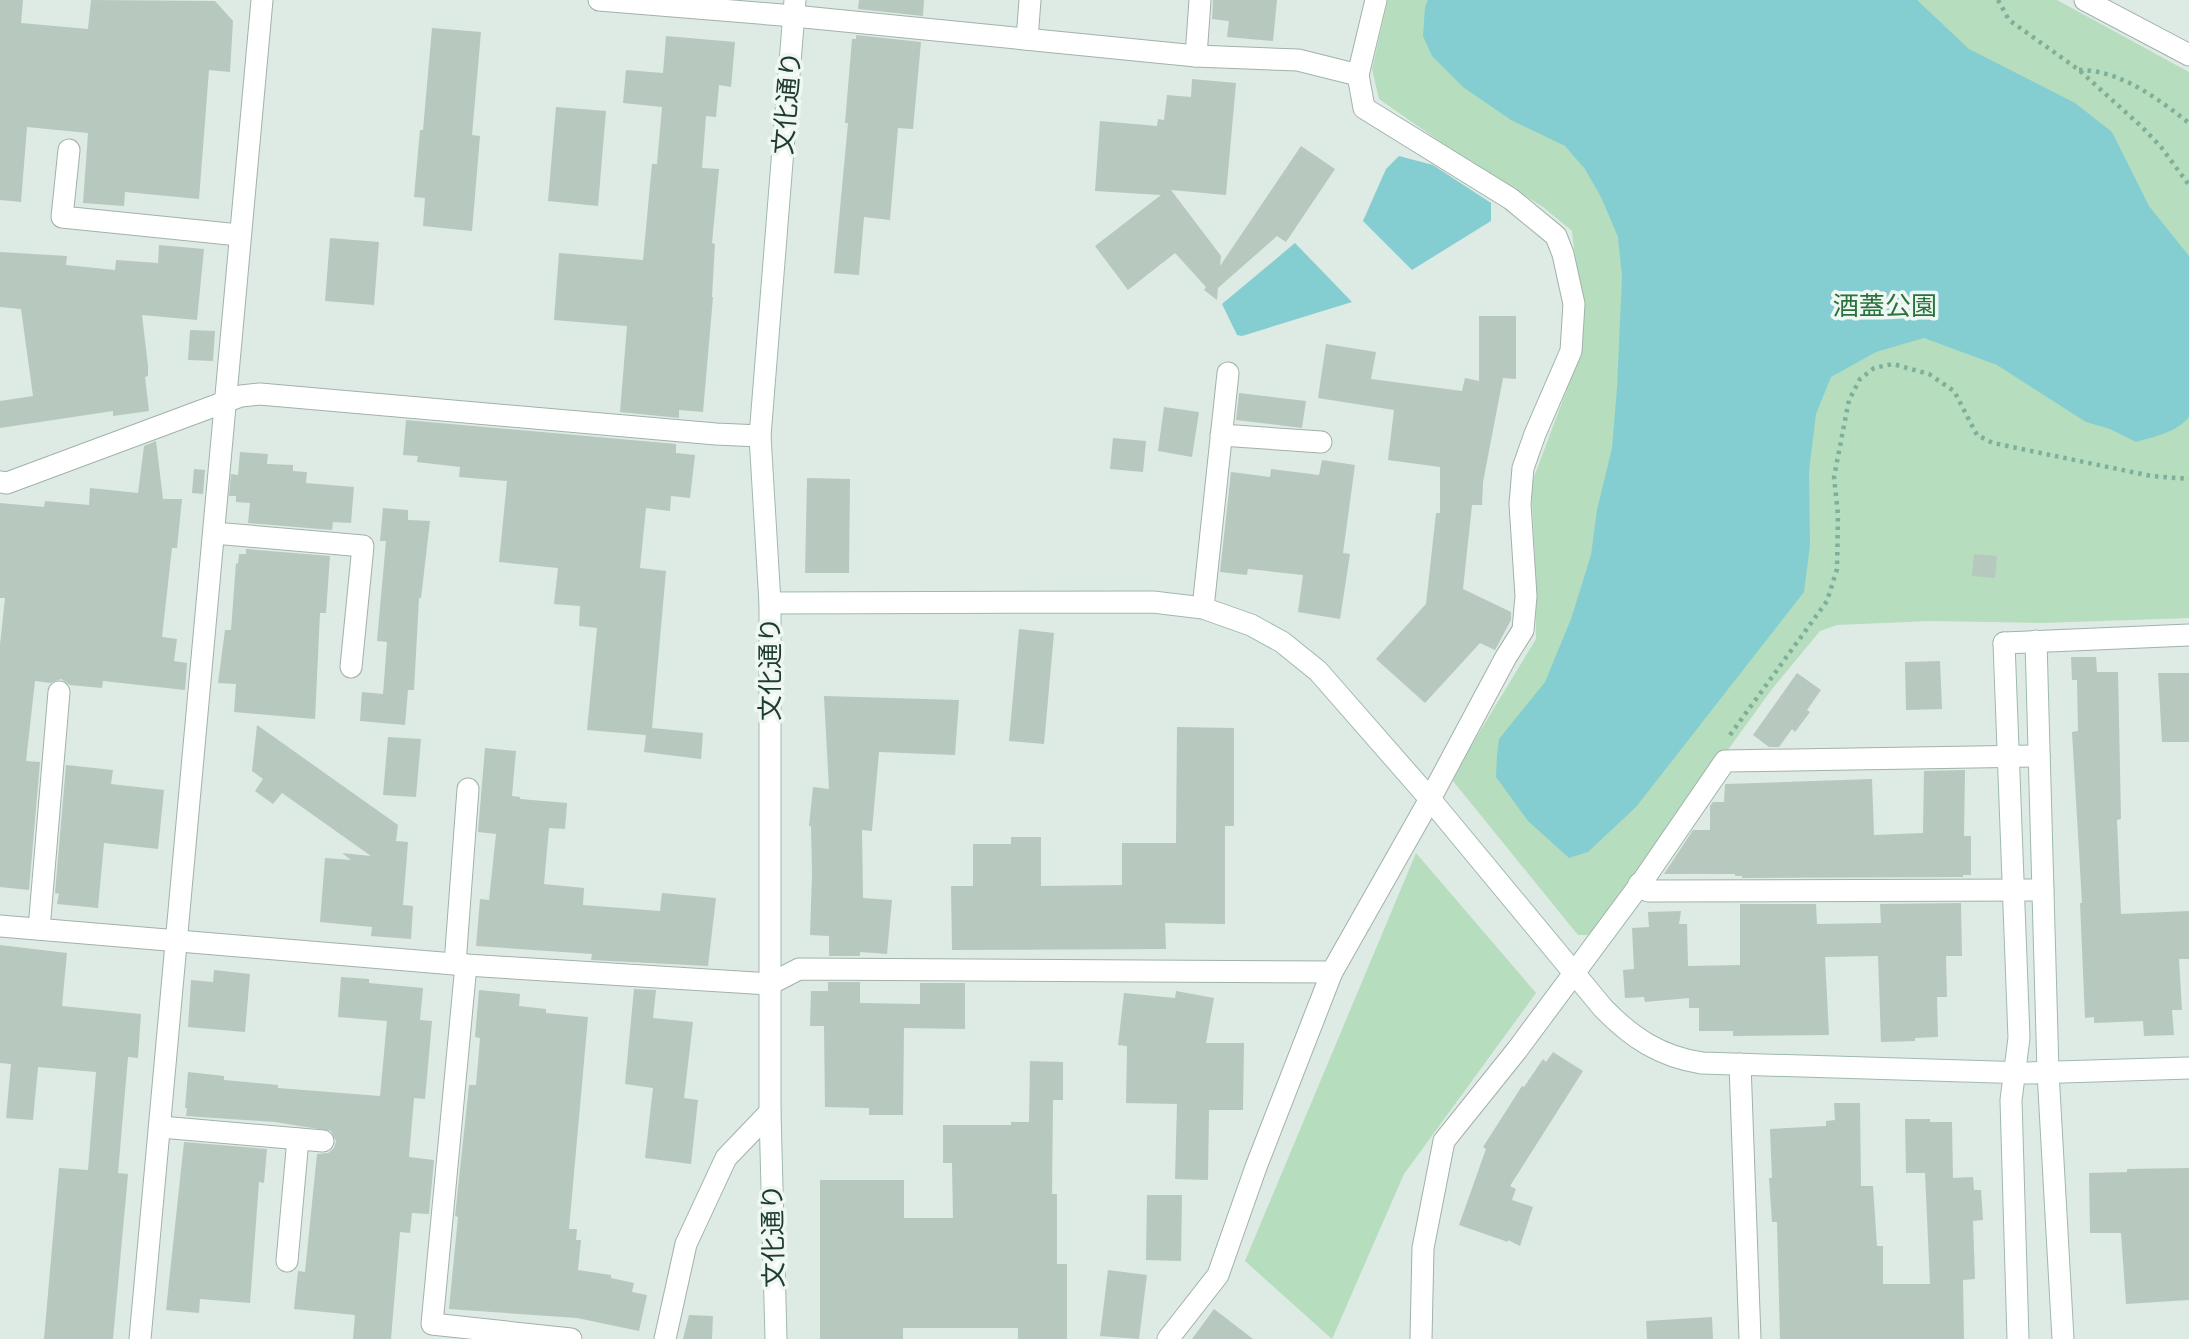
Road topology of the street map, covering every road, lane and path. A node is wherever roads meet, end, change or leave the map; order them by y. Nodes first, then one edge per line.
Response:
1 (262, 0) edge
2 (599, 0) edge
3 (1030, 0) edge
4 (1200, 0) edge
5 (1376, 0) edge
6 (1998, 0) edge
7 (2085, 0) edge
8 (794, 8) edge
9 (1027, 39) junction
10 (2189, 55) edge
11 (1196, 57) junction
12 (2079, 70) junction
13 (1358, 75) junction
14 (2189, 123) edge
15 (69, 150) dead end
16 (2189, 185) edge
17 (239, 235) junction
18 (1228, 373) dead end
19 (226, 403) junction
20 (1221, 435) junction
21 (760, 436) junction
22 (1321, 442) dead end
23 (2189, 479) edge
24 (0, 482) edge
25 (214, 533) junction
26 (770, 603) junction
27 (1203, 608) junction
28 (2189, 635) edge
29 (2036, 641) junction
30 (351, 667) dead end
31 (59, 692) dead end
32 (1726, 742) dead end
33 (2039, 756) junction
34 (2008, 757) junction
35 (468, 789) dead end
36 (1430, 799) junction
37 (1640, 884) junction
38 (2043, 890) junction
39 (2013, 891) junction
40 (0, 926) edge
41 (39, 929) junction
42 (179, 940) junction
43 (461, 965) junction
44 (1332, 972) junction
45 (1573, 974) junction
46 (770, 984) junction
47 (1740, 1064) junction
48 (2189, 1068) edge
49 (2048, 1072) junction
50 (2015, 1073) junction
51 (770, 1112) junction
52 (161, 1127) junction
53 (298, 1139) junction
54 (323, 1141) dead end
55 (287, 1261) dead end
56 (140, 1339) edge
57 (571, 1339) edge
58 (665, 1339) edge
59 (776, 1339) edge
60 (1168, 1339) edge
61 (1421, 1339) edge
62 (1749, 1339) edge
63 (2018, 1339) edge
64 (2063, 1339) edge

1 - 17 street
2 - 8 street
3 - 9 street
4 - 11 street
5 - 13 street
6 - 12 path
7 - 10 street
8 - 9 street
8 - 21 street, 文化通り
9 - 11 street
11 - 13 street
12 - 14 path
12 - 16 path
13 - 36 street
15 - 17 street
17 - 19 street
18 - 20 street
19 - 21 street
19 - 24 street
19 - 25 street
20 - 22 street
20 - 27 street
21 - 26 street, 文化通り
23 - 32 path
25 - 30 street
25 - 42 street
26 - 27 street
26 - 46 street, 文化通り
27 - 36 street
28 - 29 street
29 - 33 street
29 - 34 street
31 - 41 street
33 - 34 street
33 - 38 street
34 - 37 street
34 - 39 street
35 - 43 street
36 - 44 street
36 - 45 street
37 - 39 street
37 - 45 street
38 - 39 street
38 - 49 street
39 - 50 street
40 - 41 street
41 - 42 street
42 - 43 street
42 - 52 street
43 - 46 street
43 - 57 street
44 - 46 street
44 - 60 street
45 - 47 street
45 - 61 street
46 - 51 street, 文化通り
47 - 50 street
47 - 62 street
48 - 49 street
49 - 50 street
49 - 64 street
50 - 63 street
51 - 58 street
51 - 59 street, 文化通り
52 - 53 street
52 - 56 street
53 - 54 street
53 - 55 street

